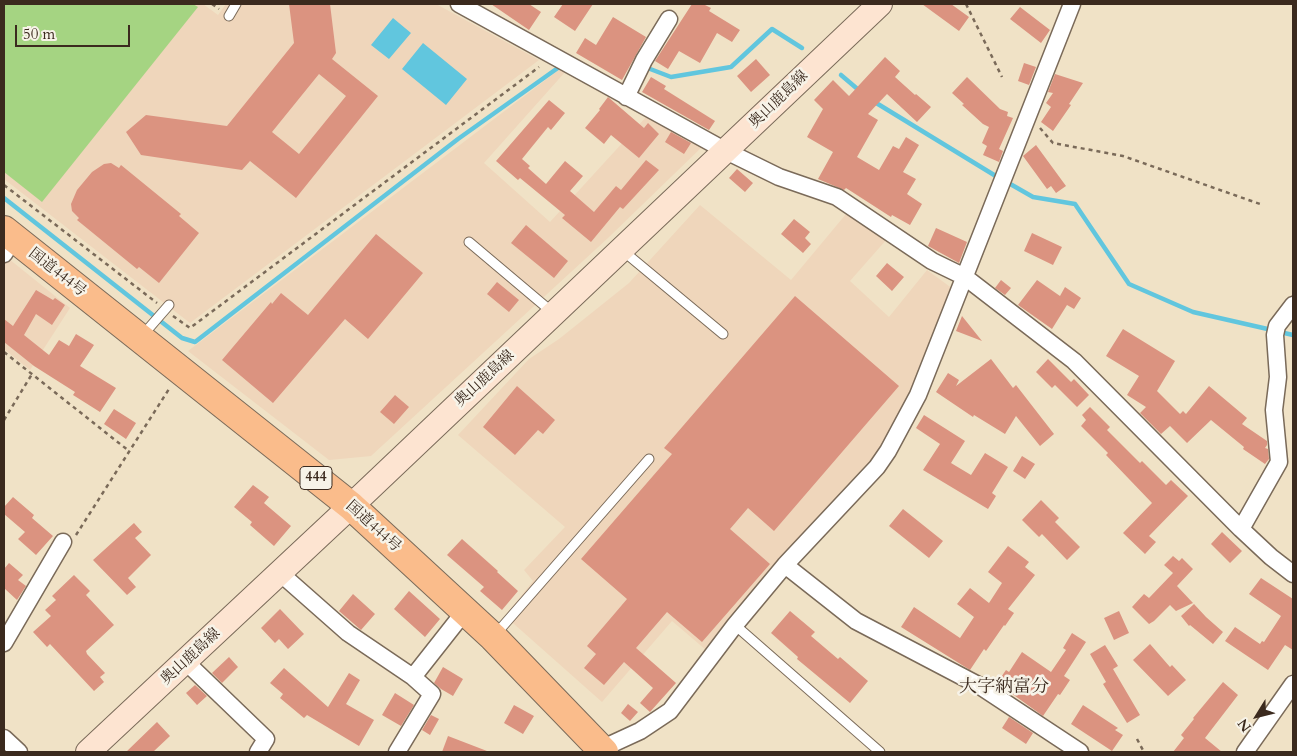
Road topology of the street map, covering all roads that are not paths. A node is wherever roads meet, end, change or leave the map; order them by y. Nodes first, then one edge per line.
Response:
1 (236, 4) edge
2 (459, 4) edge
3 (880, 4) edge
4 (1072, 4) edge
5 (229, 16) dead end
6 (670, 19) dead end
7 (626, 97) junction
8 (726, 151) junction
9 (7, 241) edge
10 (469, 242) dead end
11 (622, 250) junction
12 (965, 277) junction
13 (1293, 305) edge
14 (165, 309) road end
15 (554, 314) junction
16 (145, 332) junction
17 (723, 334) dead end
18 (649, 459) dead end
19 (351, 506) junction
20 (1241, 529) junction
21 (63, 542) road end
22 (785, 565) junction
23 (280, 573) junction
24 (1293, 574) edge
25 (465, 611) junction
26 (735, 625) junction
27 (493, 637) junction
28 (4, 643) edge
29 (186, 662) junction
30 (413, 676) junction
31 (1293, 684) edge
32 (4, 738) edge
33 (602, 751) edge
34 (19, 752) edge
35 (88, 752) edge
36 (258, 752) edge
37 (398, 752) edge
38 (880, 752) edge
39 (1080, 752) edge
40 (1244, 752) edge

1 - 5 lane
2 - 7 street
3 - 8 main road, 奥山鹿島線
4 - 12 street
6 - 7 street
7 - 8 street
8 - 11 main road, 奥山鹿島線
8 - 12 street
9 - 16 highway, 国道444号 / 444
10 - 15 lane
11 - 15 main road, 奥山鹿島線
11 - 17 lane
12 - 20 street
12 - 22 street
13 - 20 street
14 - 16 lane
15 - 19 main road, 奥山鹿島線
16 - 19 highway, 国道444号 / 444
18 - 27 lane
19 - 23 main road, 奥山鹿島線
19 - 25 highway, 国道444号 / 444
20 - 24 street
21 - 28 street
22 - 26 street
22 - 39 street
23 - 29 main road, 奥山鹿島線
23 - 30 street
25 - 27 highway, 国道444号 / 444
25 - 30 street
26 - 33 street
26 - 38 lane
27 - 33 highway, 国道444号 / 444
29 - 35 main road, 奥山鹿島線
29 - 36 street
30 - 37 street
31 - 40 street
32 - 34 street

